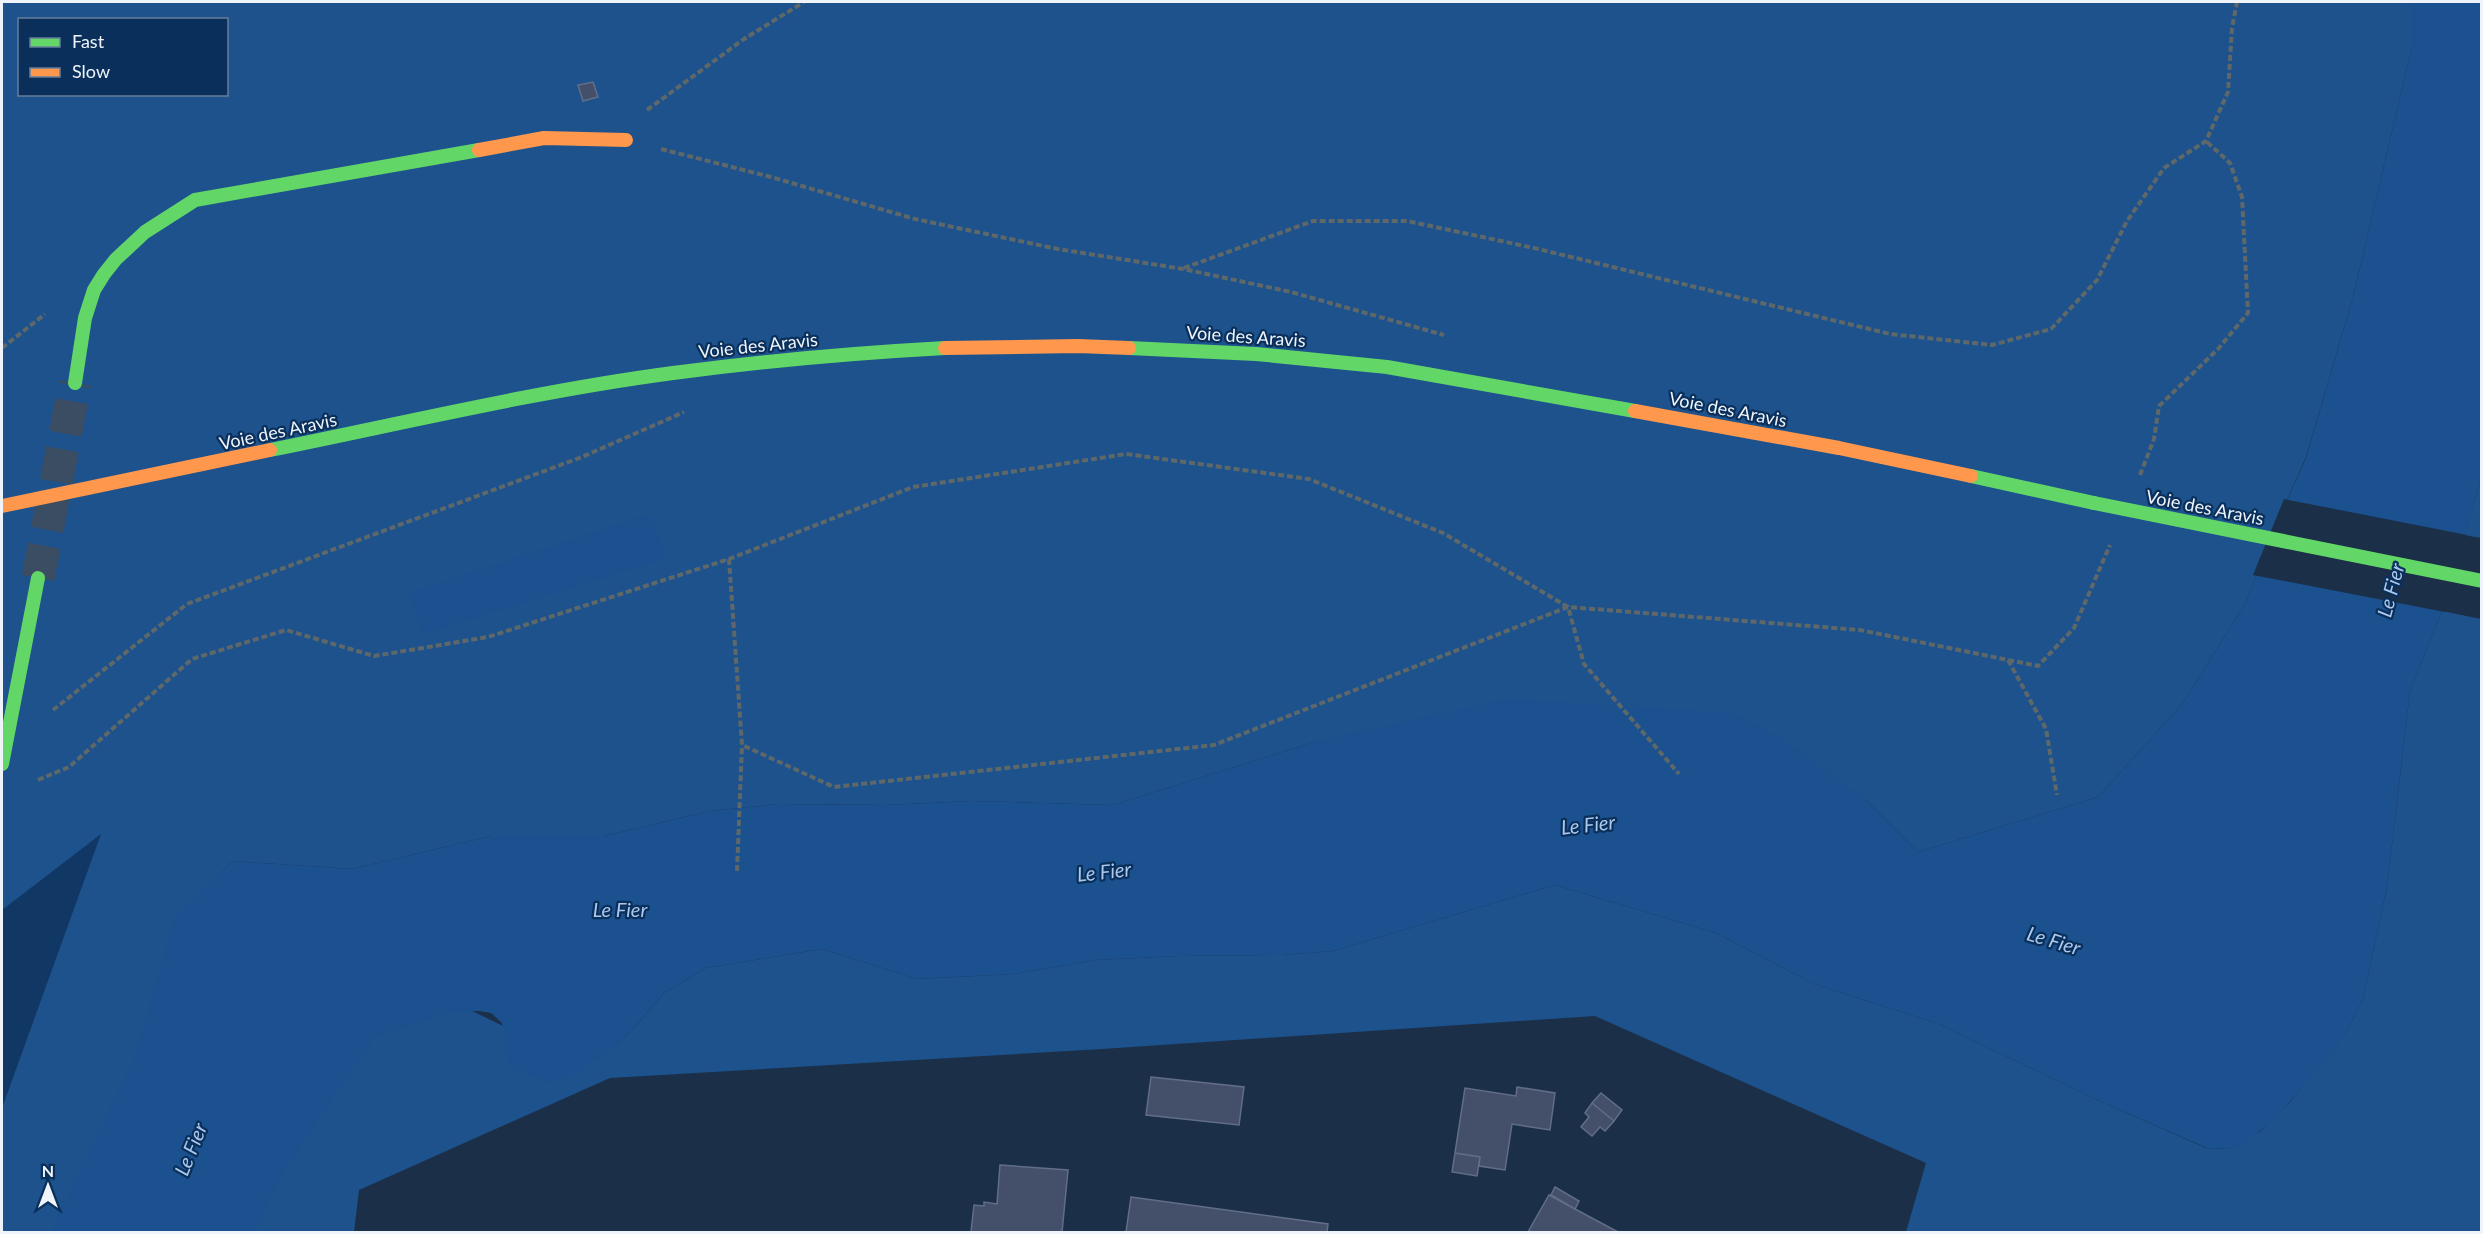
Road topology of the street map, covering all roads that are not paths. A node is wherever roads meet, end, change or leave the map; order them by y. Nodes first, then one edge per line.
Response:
1 (626, 140) road end
2 (75, 383) tunnel mouth
3 (2, 506) edge
4 (38, 578) tunnel mouth
5 (2481, 581) edge
6 (2, 764) edge

1 - 2 main road
3 - 5 main road, Voie des Aravis, bridge
4 - 6 main road

